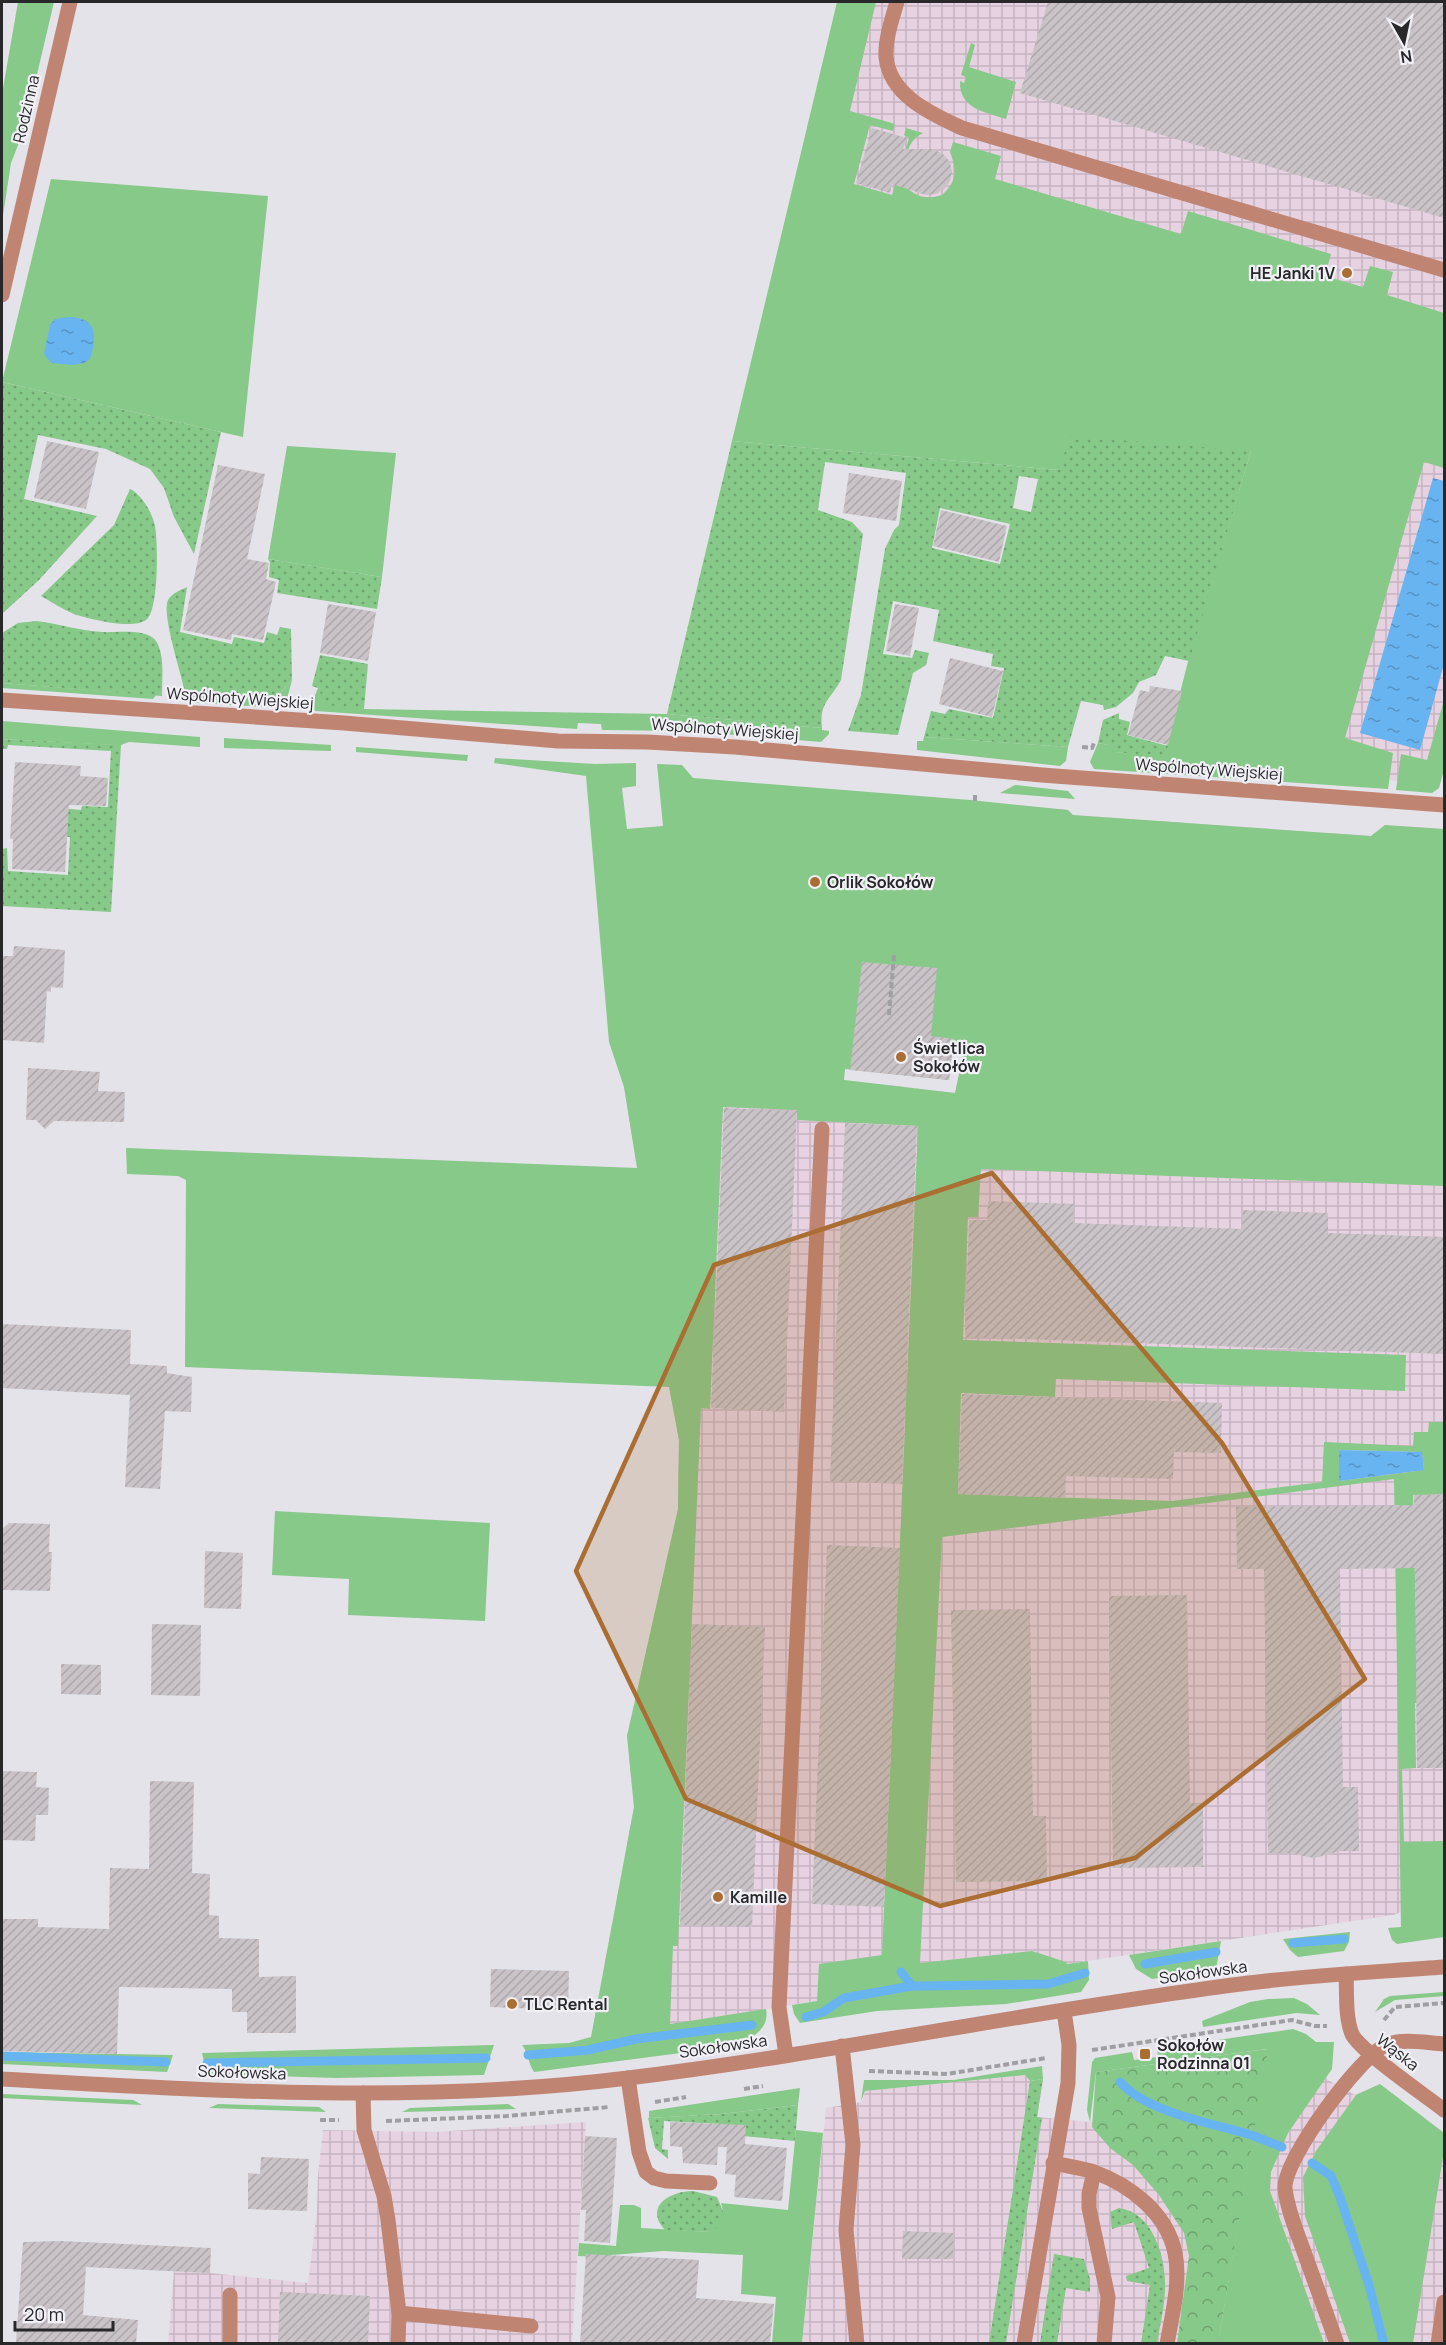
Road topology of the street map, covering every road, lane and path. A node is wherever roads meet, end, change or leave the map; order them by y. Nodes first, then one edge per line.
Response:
1 (70, 2) edge
2 (897, 2) edge
3 (1444, 270) edge
4 (2, 296) edge
5 (2, 700) edge
6 (1094, 742) dead end
7 (1082, 747) dead end
8 (975, 795) dead end
9 (975, 801) dead end
10 (1444, 805) edge
11 (894, 955) dead end
12 (889, 1015) dead end
13 (822, 1129) dead end
14 (1444, 1967) edge
15 (1346, 1974) junction
16 (1444, 2003) edge
17 (1064, 2011) junction
18 (1383, 2025) dead end
19 (1444, 2044) edge
20 (842, 2046) junction
21 (1372, 2054) junction
22 (786, 2055) junction
23 (628, 2078) junction
24 (2, 2079) edge
25 (363, 2093) junction
26 (1444, 2110) edge
27 (1053, 2163) junction
28 (1094, 2172) junction
29 (710, 2183) dead end
30 (230, 2295) dead end
31 (1444, 2302) edge
32 (399, 2313) junction
33 (531, 2326) dead end
34 (230, 2343) edge
35 (398, 2343) edge
36 (856, 2343) edge
37 (1024, 2343) edge
38 (1104, 2343) edge
39 (1167, 2343) edge
40 (1337, 2343) edge
41 (1438, 2343) edge

1 - 4 street, Rodzinna
2 - 3 street
5 - 10 street, Wspólnoty Wiejskiej
6 - 7 path
8 - 9 path
11 - 12 path
13 - 22 street
14 - 15 street, Sokołowska
15 - 17 street, Sokołowska
15 - 21 street, Wąska
16 - 18 path
17 - 20 street, Sokołowska
17 - 27 street
19 - 21 street
20 - 22 street, Sokołowska
20 - 36 street
21 - 26 street, Wąska
21 - 40 street
22 - 23 street, Sokołowska
23 - 25 street, Sokołowska
23 - 29 street
24 - 25 street, Sokołowska
25 - 32 street
27 - 28 street
27 - 37 street
28 - 38 street
28 - 39 street
30 - 34 street
31 - 41 street
32 - 33 street
32 - 35 street

